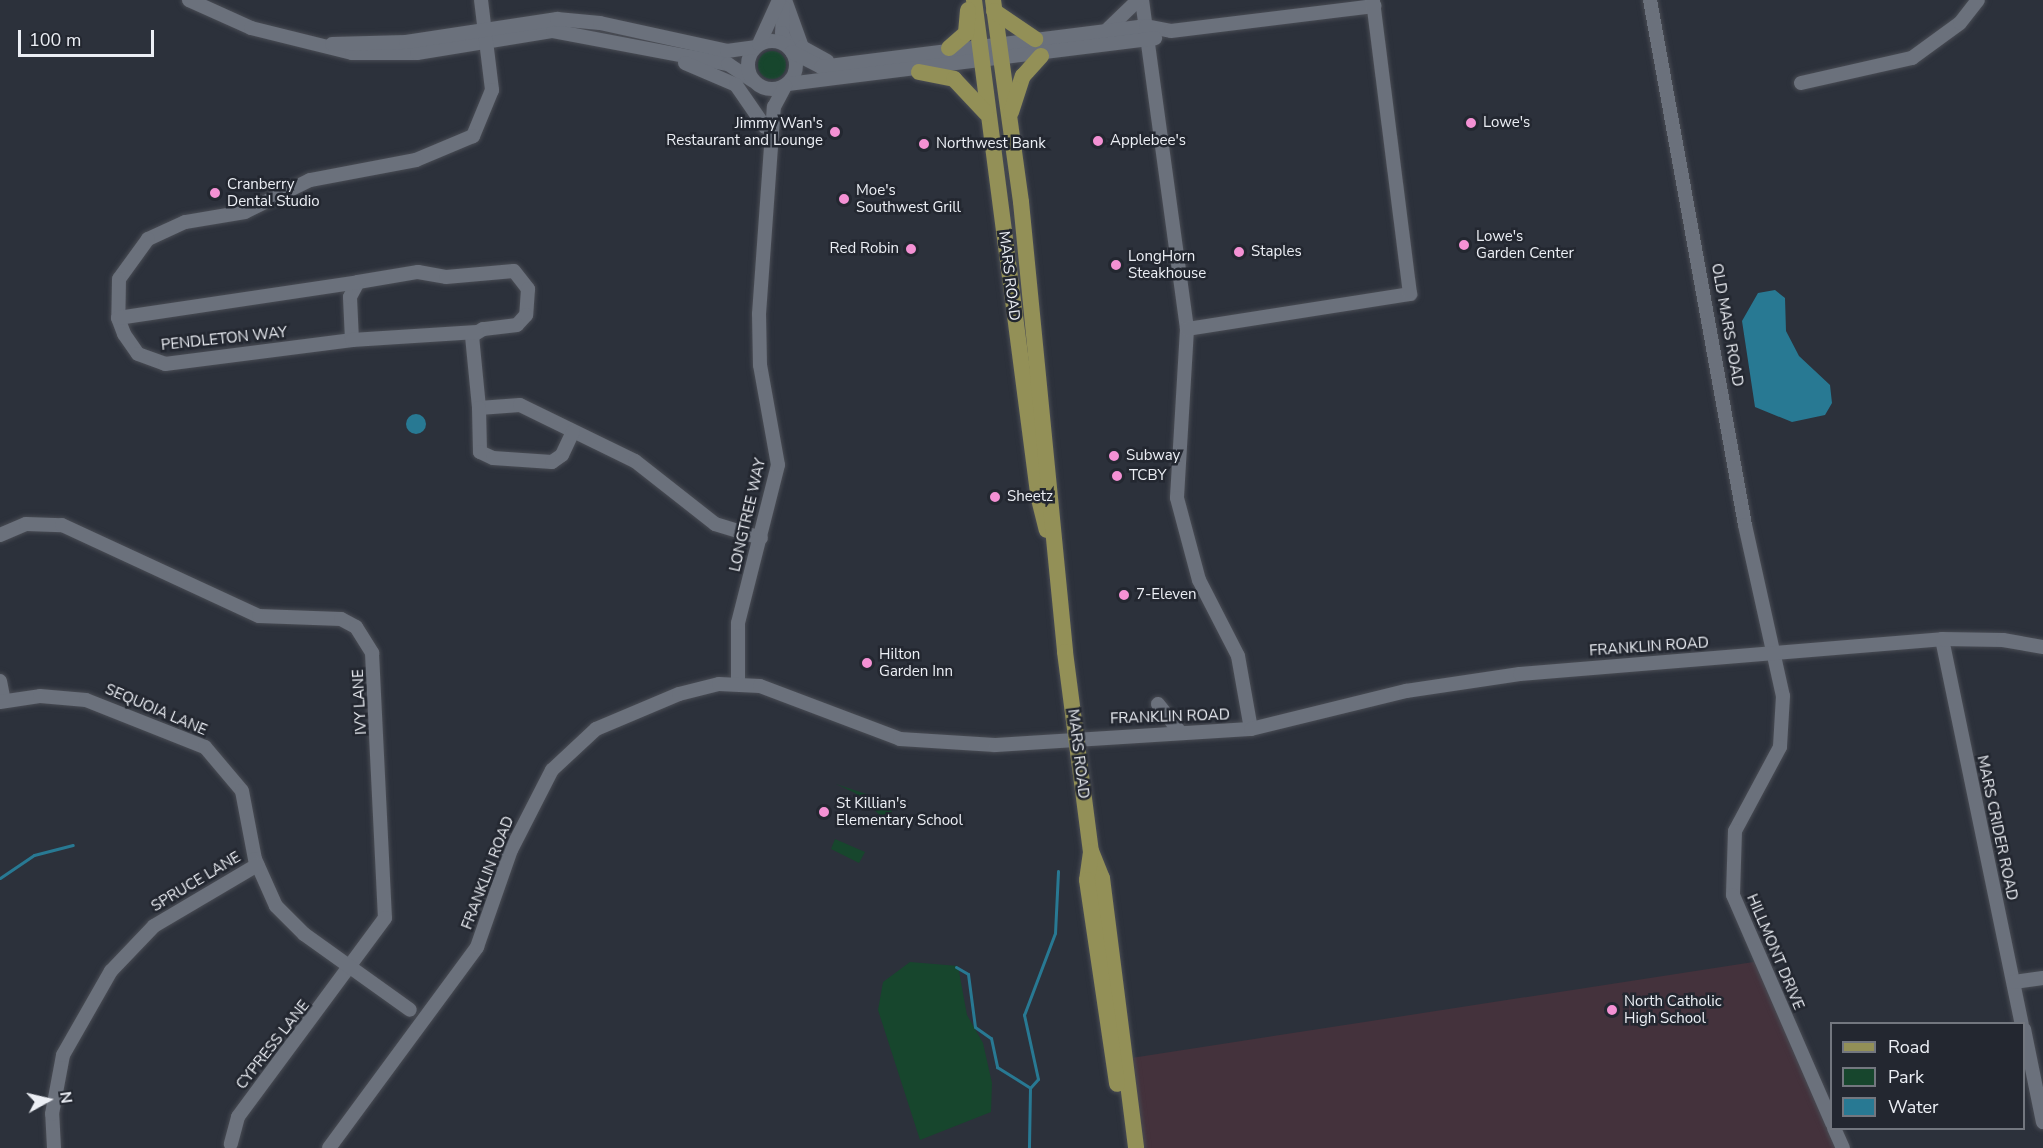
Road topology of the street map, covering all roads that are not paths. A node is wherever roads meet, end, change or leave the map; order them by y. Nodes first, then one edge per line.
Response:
1 (189, 0) edge
2 (481, 0) edge
3 (783, 0) edge
4 (967, 0) edge
5 (974, 0) edge
6 (1140, 0) edge
7 (1650, 0) edge
8 (1978, 0) edge
9 (1373, 3) edge
10 (994, 5) edge
11 (1146, 26) junction
12 (1105, 31) junction
13 (1171, 31) junction
14 (580, 33) junction
15 (487, 34) junction
16 (1035, 39) junction
17 (1147, 42) junction
18 (999, 43) junction
19 (979, 45) junction
20 (673, 46) junction
21 (757, 46) junction
22 (1119, 46) junction
23 (949, 48) junction
24 (791, 50) junction
25 (1041, 56) junction
26 (1001, 60) junction
27 (841, 63) junction
28 (981, 63) junction
29 (920, 72) junction
30 (1152, 73) junction
31 (754, 81) junction
32 (1801, 83) dead end
33 (786, 85) junction
34 (1009, 118) junction
35 (989, 120) junction
36 (765, 127) junction
37 (766, 176) junction
38 (358, 282) junction
39 (118, 318) junction
40 (1187, 329) junction
41 (477, 332) junction
42 (352, 340) junction
43 (479, 408) junction
44 (573, 431) junction
45 (0, 535) edge
46 (761, 538) junction
47 (1053, 551) junction
48 (1942, 639) junction
49 (2043, 647) edge
50 (1774, 655) junction
51 (0, 681) edge
52 (738, 683) junction
53 (2, 702) edge
54 (1251, 729) junction
55 (1180, 732) junction
56 (1157, 733) junction
57 (1076, 738) junction
58 (1091, 851) junction
59 (257, 865) junction
60 (351, 970) junction
61 (2043, 978) edge
62 (2014, 982) junction
63 (410, 1010) junction
64 (433, 1010) junction
65 (2022, 1022) edge
66 (2025, 1034) edge
67 (414, 1035) junction
68 (1830, 1119) edge
69 (2043, 1122) edge
70 (1835, 1130) edge
71 (231, 1144) dead end
72 (54, 1148) edge
73 (329, 1148) edge
74 (1126, 1148) edge
75 (1136, 1148) edge
76 (1843, 1148) edge

1 - 15 street
2 - 15 street
3 - 21 street
3 - 24 street
3 - 27 street
4 - 23 main road
5 - 19 main road, MARS ROAD
6 - 11 street
6 - 12 street
7 - 50 street, OLD MARS ROAD
8 - 32 street
9 - 13 street
9 - 40 street
10 - 16 main road
10 - 18 main road, MARS ROAD
11 - 12 street
11 - 13 street
11 - 17 street
12 - 16 street
13 - 17 street
14 - 15 street
14 - 20 street
14 - 36 street
15 - 20 street
15 - 39 street
16 - 18 street
17 - 22 street
17 - 30 street
18 - 19 street
18 - 26 main road, MARS ROAD
19 - 23 street
19 - 28 main road, MARS ROAD
20 - 21 street
20 - 31 street
21 - 24 street
21 - 31 street
22 - 25 street
22 - 30 street
23 - 27 street
24 - 27 street
24 - 33 street
25 - 26 street
25 - 34 main road
26 - 28 street
26 - 34 main road, MARS ROAD
28 - 29 street
28 - 35 main road, MARS ROAD
29 - 33 street
29 - 35 main road
30 - 40 street
31 - 33 street
31 - 36 street
33 - 37 street
34 - 47 main road, MARS ROAD
35 - 47 main road, MARS ROAD
36 - 37 street
37 - 46 street, LONGTREE WAY
38 - 39 street
38 - 41 street
38 - 42 street
39 - 42 street, PENDLETON WAY
40 - 54 street
41 - 42 street, PENDLETON WAY
41 - 43 street
43 - 44 street
43 - 44 street
44 - 46 street
45 - 60 street, IVY LANE
46 - 52 street, LONGTREE WAY
47 - 57 main road, MARS ROAD
48 - 49 street, FRANKLIN ROAD
48 - 50 street, FRANKLIN ROAD
48 - 62 street, MARS CRIDER ROAD
50 - 54 street, FRANKLIN ROAD
50 - 68 street, HILLMONT DRIVE
51 - 53 street
52 - 57 street, FRANKLIN ROAD
52 - 64 street, FRANKLIN ROAD
53 - 59 street, SEQUOIA LANE
54 - 55 street, FRANKLIN ROAD
55 - 56 street, FRANKLIN ROAD
55 - 56 street
56 - 57 street, FRANKLIN ROAD
57 - 58 main road, MARS ROAD
58 - 74 main road, MARS ROAD
58 - 75 main road, MARS ROAD
59 - 60 street, SEQUOIA LANE
59 - 72 street, SPRUCE LANE
60 - 63 street, SEQUOIA LANE
60 - 71 street, CYPRESS LANE
61 - 62 street
62 - 65 street, MARS CRIDER ROAD
63 - 64 street
63 - 67 street
64 - 67 street, FRANKLIN ROAD
66 - 69 street
67 - 73 street, FRANKLIN ROAD
70 - 76 street

